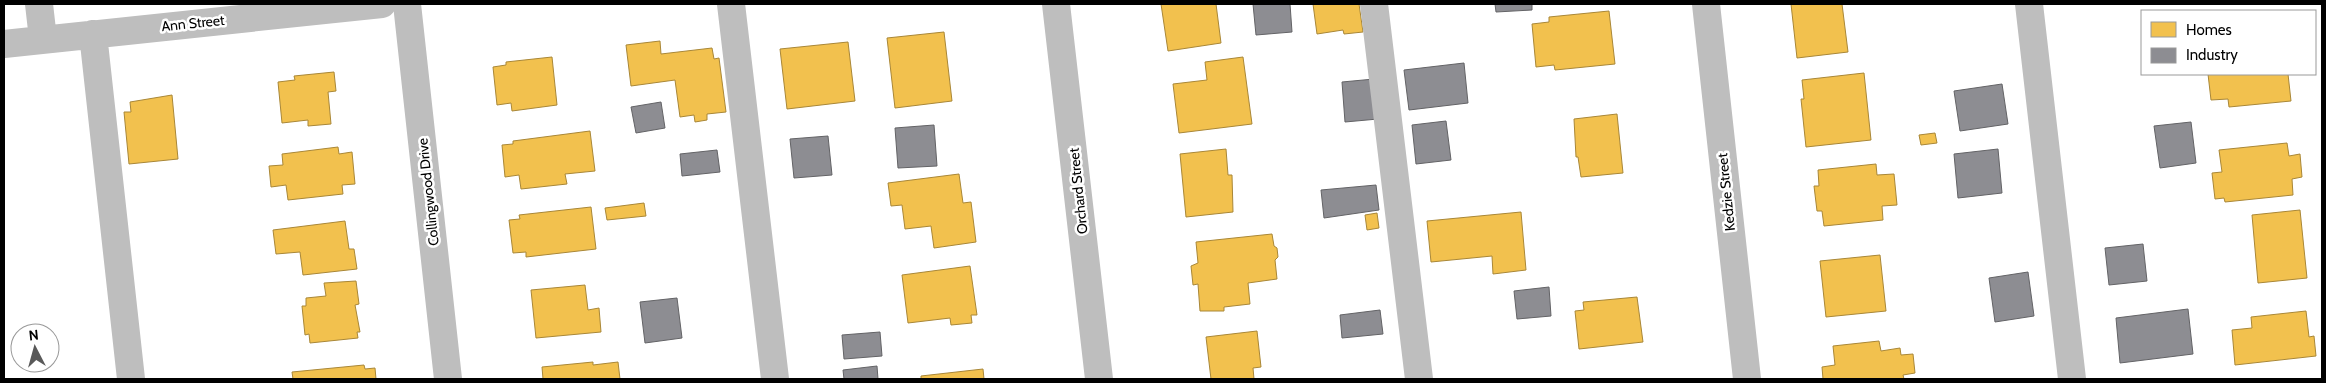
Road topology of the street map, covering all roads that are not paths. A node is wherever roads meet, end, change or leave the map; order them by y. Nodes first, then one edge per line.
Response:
1 (39, 4) edge
2 (382, 4) edge
3 (407, 4) edge
4 (732, 4) edge
5 (1056, 4) edge
6 (1374, 4) edge
7 (1706, 4) edge
8 (2029, 4) edge
9 (271, 9) edge
10 (92, 34) junction
11 (43, 39) junction
12 (4, 44) edge
13 (131, 379) edge
14 (448, 379) edge
15 (775, 379) edge
16 (1099, 379) edge
17 (1420, 379) edge
18 (1747, 379) edge
19 (2072, 379) edge

1 - 11 street
2 - 9 street, Ann Street
3 - 14 street, Collingwood Drive
4 - 15 street
5 - 16 street, Orchard Street
6 - 17 street
7 - 18 street, Kedzie Street
8 - 19 street
9 - 10 street, Ann Street
10 - 11 street, Ann Street
10 - 13 street
11 - 12 street, Ann Street

